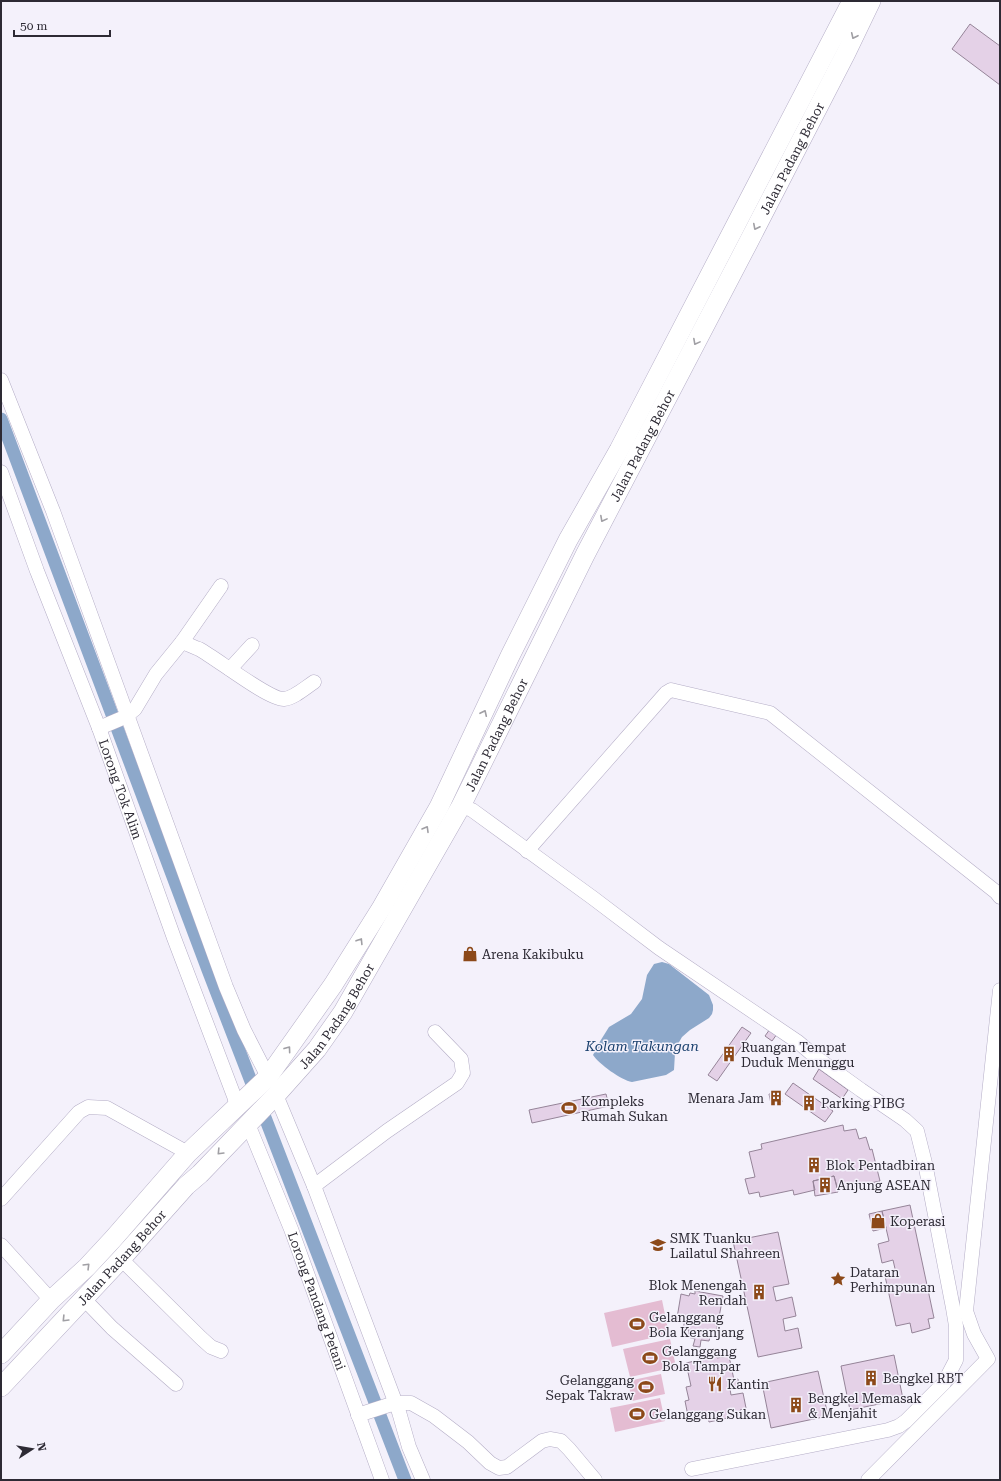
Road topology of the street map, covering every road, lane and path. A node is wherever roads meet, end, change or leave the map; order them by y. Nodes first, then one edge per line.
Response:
1 (852, 1) edge
2 (871, 1) edge
3 (1, 380) edge
4 (1, 472) edge
5 (221, 586) dead end
6 (182, 642) junction
7 (252, 645) dead end
8 (230, 669) junction
9 (314, 682) dead end
10 (126, 716) junction
11 (102, 727) junction
12 (461, 806) junction
13 (439, 807) junction
14 (528, 851) junction
15 (1000, 897) edge
16 (1000, 990) edge
17 (435, 1032) dead end
18 (269, 1084) junction
19 (237, 1107) junction
20 (248, 1124) junction
21 (188, 1153) junction
22 (171, 1173) junction
23 (186, 1186) junction
24 (314, 1186) junction
25 (1, 1199) edge
26 (1, 1245) edge
27 (121, 1259) junction
28 (84, 1299) junction
29 (51, 1300) junction
30 (221, 1351) dead end
31 (1, 1354) edge
32 (176, 1384) dead end
33 (1, 1387) edge
34 (393, 1404) junction
35 (360, 1414) junction
36 (692, 1469) dead end
37 (382, 1480) edge
38 (423, 1480) edge
39 (595, 1480) edge
40 (868, 1480) edge

13 -> 1 main road, Jalan Padang Behor
2 -> 12 main road, Jalan Padang Behor
3 - 10 street
4 - 11 street, Lorong Tok Alim
5 - 6 street
6 - 8 street
6 - 10 street
7 - 8 street
8 - 9 street
10 - 11 street
10 - 18 street
11 - 19 street, Lorong Tok Alim
12 - 13 main road
12 - 14 street
12 - 18 main road, Jalan Padang Behor
18 -> 13 main road, Jalan Padang Behor
14 - 15 street
14 - 36 street
16 - 40 street
17 - 24 street
18 - 19 main road, Jalan Padang Behor
18 - 20 main road, Jalan Padang Behor
18 - 24 street
19 - 21 main road, Jalan Padang Behor
20 -> 23 main road, Jalan Padang Behor
20 - 35 street, Lorong Pandang Petani
21 - 22 main road, Jalan Padang Behor
21 - 25 street
22 - 23 main road
29 -> 22 main road, Jalan Padang Behor
23 - 27 main road, Jalan Padang Behor
24 - 34 street
26 - 29 street
27 - 28 main road, Jalan Padang Behor
27 - 30 street
28 - 32 street
28 -> 33 main road, Jalan Padang Behor
29 - 31 main road, Jalan Padang Behor
34 - 35 street
34 - 38 street
34 - 39 street
35 - 37 street, Lorong Pandang Petani

